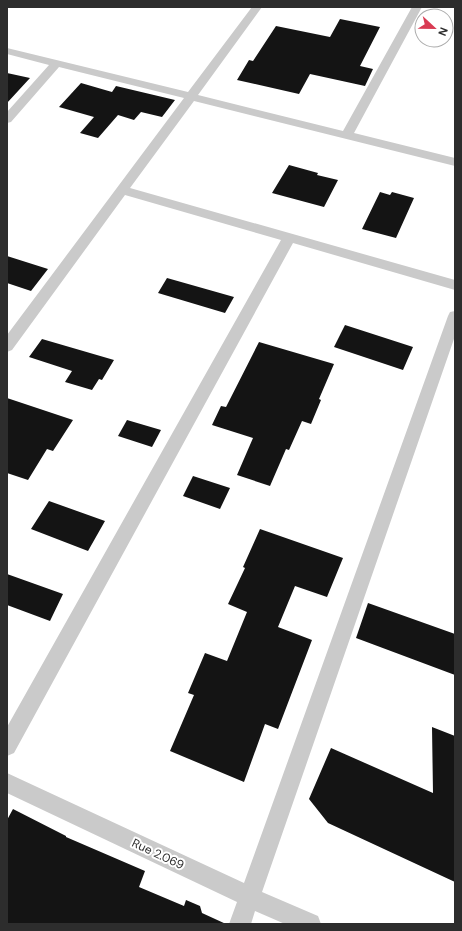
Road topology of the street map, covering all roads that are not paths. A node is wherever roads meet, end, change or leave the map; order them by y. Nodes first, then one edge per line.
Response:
1 (257, 7) edge
2 (417, 7) edge
3 (7, 51) edge
4 (57, 63) junction
5 (191, 96) junction
6 (7, 118) edge
7 (347, 135) junction
8 (455, 162) edge
9 (122, 190) junction
10 (290, 238) junction
11 (455, 285) edge
12 (455, 316) edge
13 (7, 346) edge
14 (7, 746) edge
15 (7, 783) edge
16 (249, 897) junction
17 (240, 924) edge
18 (310, 924) edge

1 - 5 street
2 - 7 street
3 - 4 street
4 - 5 street
4 - 6 street
5 - 7 street
5 - 9 street
7 - 8 street
9 - 10 street
9 - 13 street
10 - 11 street
10 - 14 street
12 - 16 street
15 - 16 street, Rue 2.069
16 - 17 street
16 - 18 street, Rue 2.069

